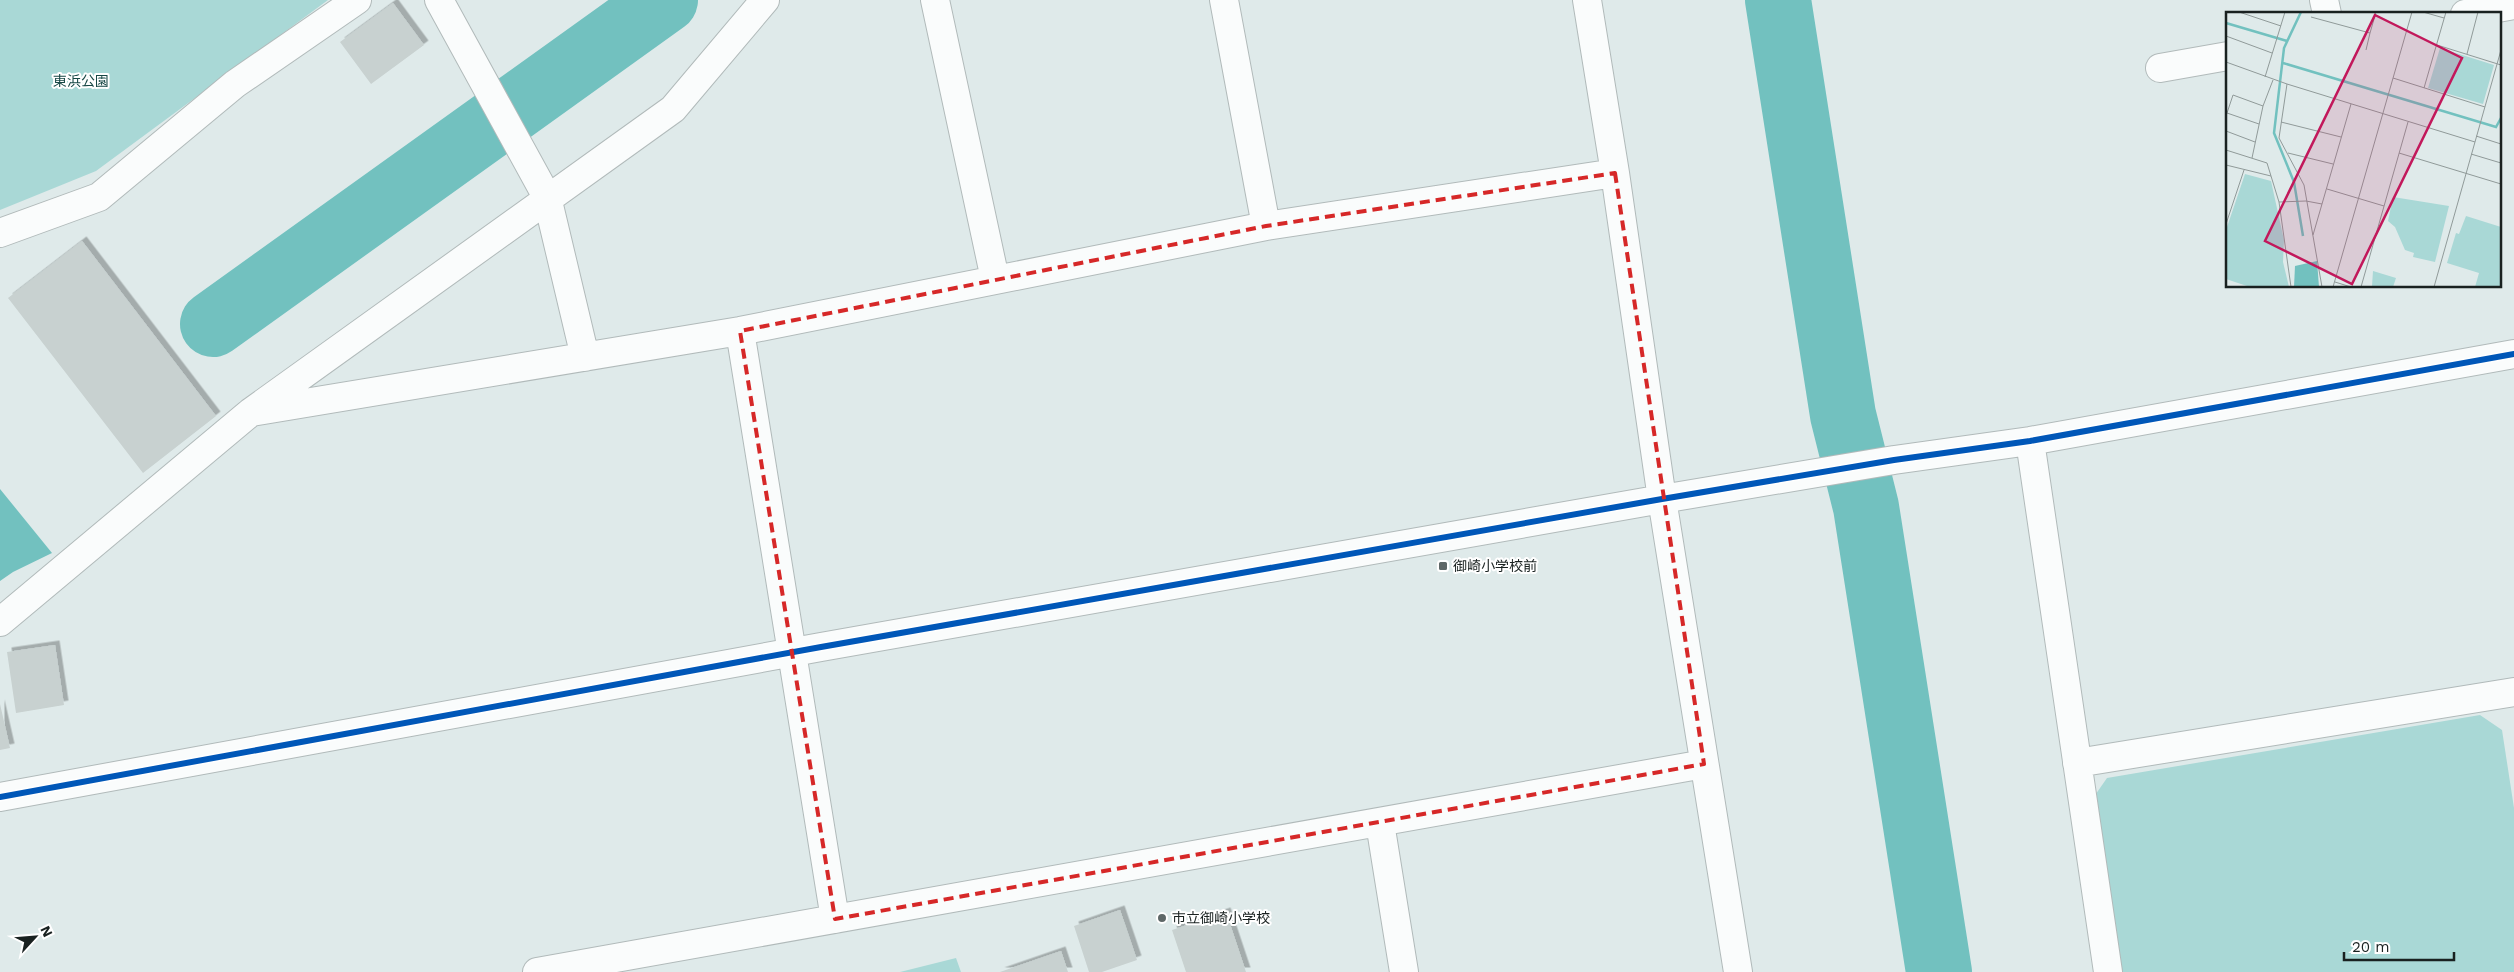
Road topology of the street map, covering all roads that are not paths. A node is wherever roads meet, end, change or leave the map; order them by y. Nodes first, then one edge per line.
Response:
1 (357, 0) edge
2 (439, 0) edge
3 (765, 0) edge
4 (935, 0) edge
5 (1224, 0) edge
6 (1588, 0) edge
7 (2514, 5) edge
8 (2476, 12) edge
9 (2226, 56) edge
10 (2160, 68) dead end
11 (1615, 172) junction
12 (547, 198) junction
13 (1266, 226) junction
14 (0, 233) edge
15 (995, 279) junction
16 (740, 331) junction
17 (2514, 354) edge
18 (585, 357) junction
19 (251, 412) junction
20 (2030, 441) junction
21 (1662, 498) junction
22 (0, 622) edge
23 (792, 652) junction
24 (2514, 692) edge
25 (2077, 763) junction
26 (1704, 764) junction
27 (0, 797) edge
28 (1380, 823) junction
29 (835, 919) junction
30 (537, 972) edge
31 (1404, 972) edge
32 (1738, 972) edge
33 (2108, 972) edge

1 - 14 street
2 - 12 street
3 - 12 street
4 - 15 street
5 - 13 street
6 - 11 street
7 - 8 street
9 - 10 street
11 - 13 street
11 - 21 street
12 - 18 street
12 - 19 street
13 - 15 street
15 - 16 street
16 - 18 street
16 - 23 street
17 - 20 street
18 - 19 street
19 - 22 street
20 - 21 street
20 - 25 street
21 - 23 street
21 - 26 street
23 - 27 street
23 - 29 street
24 - 25 street
25 - 33 street
26 - 28 street
26 - 32 street
28 - 29 street
28 - 31 street
29 - 30 street

